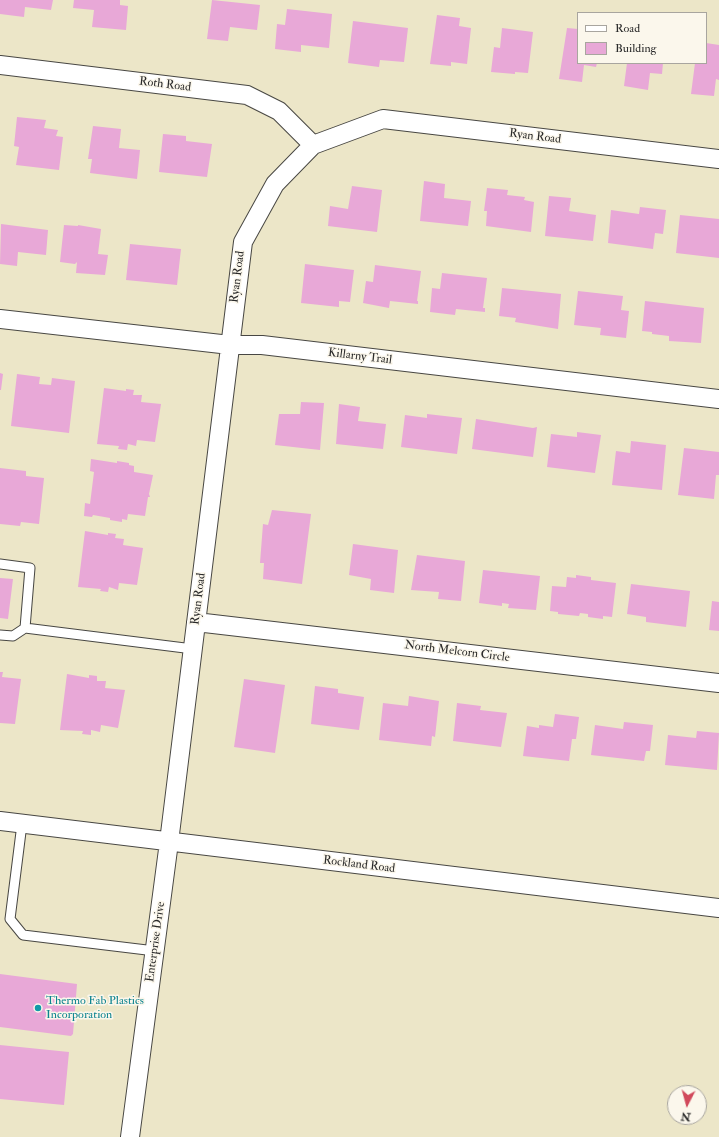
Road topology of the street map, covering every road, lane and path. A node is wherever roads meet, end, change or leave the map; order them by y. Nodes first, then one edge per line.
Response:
1 (0, 64) edge
2 (313, 145) junction
3 (719, 159) edge
4 (0, 319) edge
5 (230, 345) junction
6 (719, 399) edge
7 (0, 564) edge
8 (196, 622) junction
9 (25, 628) junction
10 (0, 635) edge
11 (193, 649) junction
12 (719, 683) edge
13 (0, 822) edge
14 (22, 824) junction
15 (169, 842) junction
16 (719, 908) edge
17 (155, 951) junction
18 (130, 1137) edge

1 - 2 street, Roth Road
2 - 3 street, Ryan Road
2 - 5 street, Ryan Road
4 - 5 street, Killarny Trail
5 - 6 street, Killarny Trail
5 - 8 street, Ryan Road
7 - 9 lane
8 - 11 street, Ryan Road
8 - 12 street, North Melcorn Circle
9 - 10 lane
9 - 11 lane
11 - 15 street, Ryan Road
13 - 14 street, Rockland Road
14 - 15 street, Rockland Road
14 - 17 lane
15 - 16 street, Rockland Road
15 - 17 street, Enterprise Drive
17 - 18 street, Enterprise Drive

